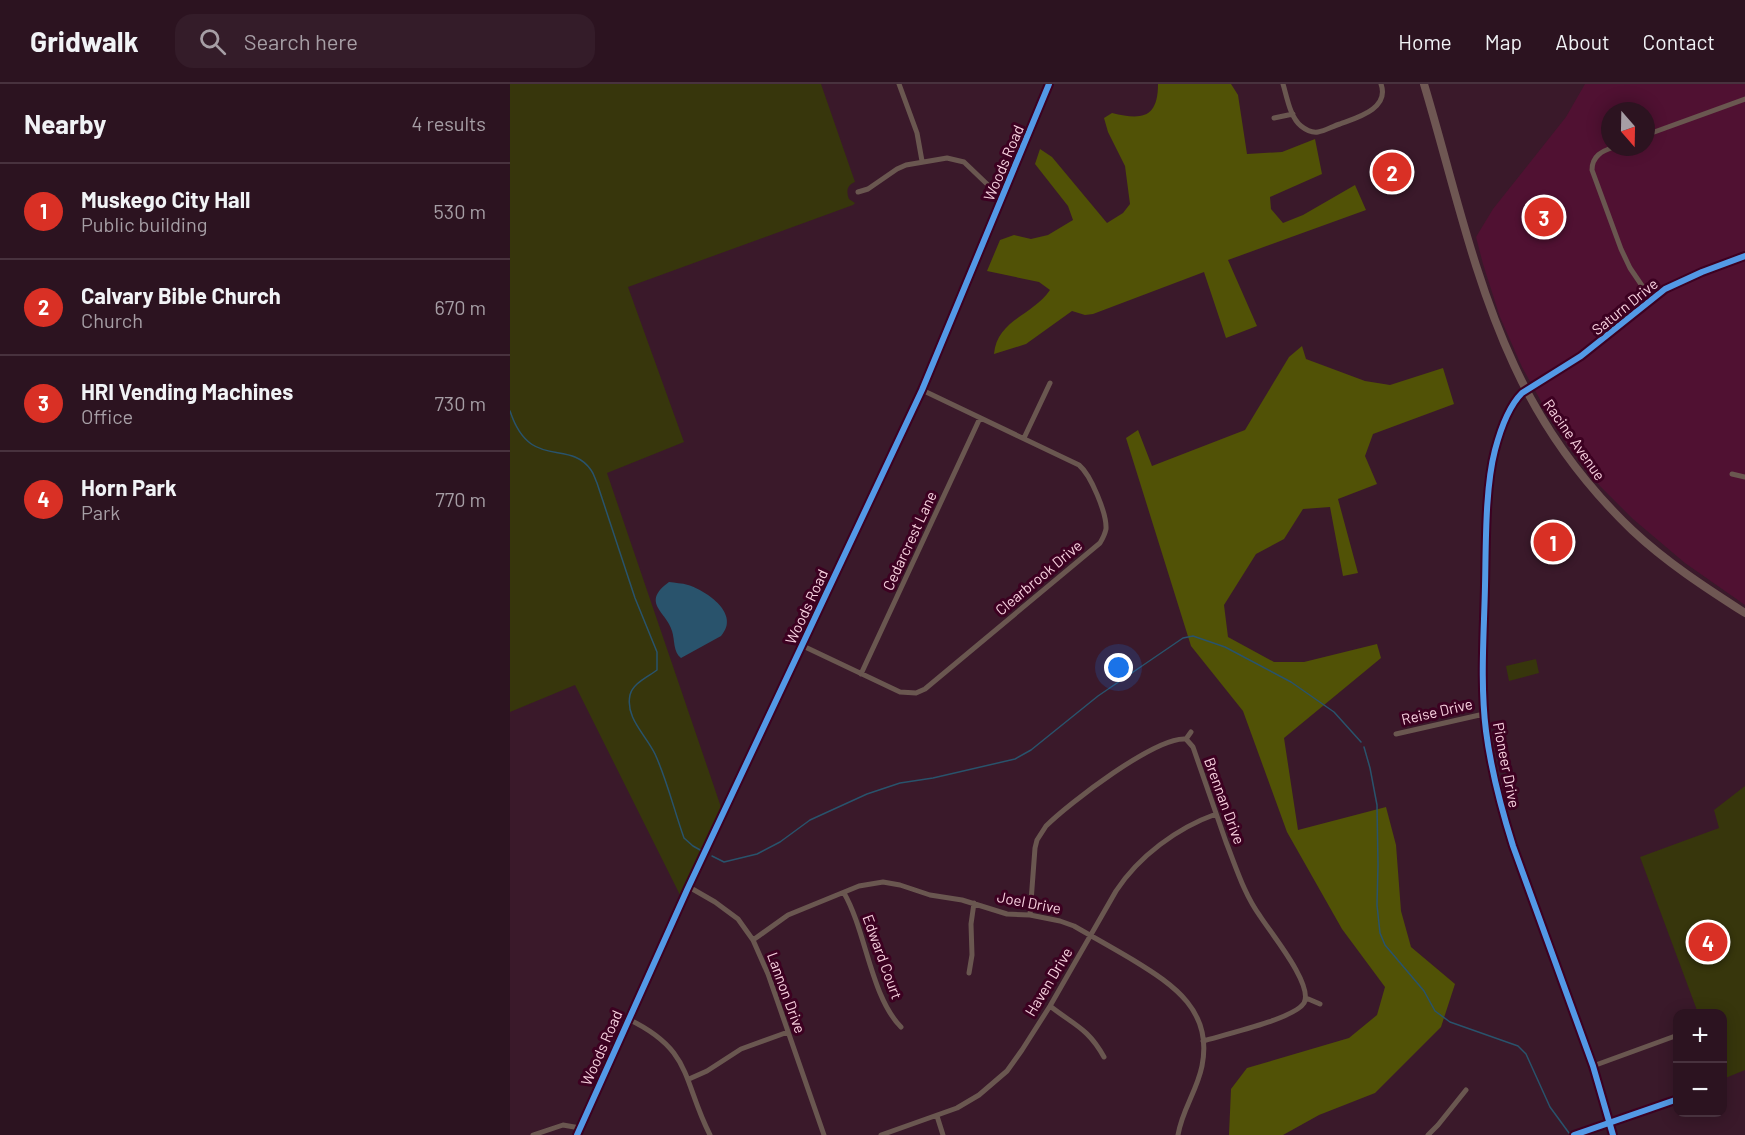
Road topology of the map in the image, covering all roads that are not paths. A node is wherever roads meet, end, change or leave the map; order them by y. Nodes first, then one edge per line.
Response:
1 (899, 84) edge
2 (1049, 84) edge
3 (1283, 84) edge
4 (1381, 84) edge
5 (1424, 84) edge
6 (1745, 99) edge
7 (1293, 114) junction
8 (1274, 118) dead end
9 (1655, 132) edge
10 (1601, 152) edge
11 (922, 161) junction
12 (858, 192) dead end
13 (1004, 194) junction
14 (1745, 256) edge
15 (1651, 299) junction
16 (1050, 383) dead end
17 (922, 390) junction
18 (1526, 390) junction
19 (980, 418) junction
20 (1024, 438) junction
21 (1732, 474) dead end
22 (1745, 477) edge
23 (1745, 614) edge
24 (802, 646) junction
25 (861, 674) junction
26 (1484, 714) junction
27 (1191, 732) dead end
28 (1396, 734) dead end
29 (1186, 740) junction
30 (1216, 814) junction
31 (689, 887) junction
32 (844, 893) junction
33 (974, 903) junction
34 (1030, 915) junction
35 (1090, 935) junction
36 (753, 940) junction
37 (969, 973) dead end
38 (1306, 998) junction
39 (1320, 1004) dead end
40 (1050, 1006) junction
41 (628, 1019) junction
42 (901, 1027) dead end
43 (788, 1032) junction
44 (1673, 1036) edge
45 (1203, 1041) junction
46 (1104, 1057) dead end
47 (1593, 1066) junction
48 (689, 1079) junction
49 (1466, 1090) dead end
50 (937, 1116) junction
51 (579, 1132) edge
52 (533, 1135) edge
53 (710, 1135) edge
54 (824, 1135) edge
55 (881, 1135) edge
56 (943, 1135) edge
57 (1178, 1135) edge
58 (1428, 1135) edge
59 (1613, 1135) edge

1 - 11 street
2 - 13 street, Woods Road
3 - 7 street
4 - 7 street
5 - 18 main road, Racine Avenue
6 - 9 street
7 - 8 street
10 - 15 street
11 - 12 street
11 - 13 street
13 - 17 street, Woods Road
14 - 15 street, Saturn Drive
15 - 18 street, Saturn Drive
16 - 20 street
17 - 19 street, Clearbrook Drive
17 - 24 street, Woods Road
18 - 23 main road, Racine Avenue
18 - 26 street, Pioneer Drive
19 - 20 street, Clearbrook Drive
19 - 25 street, Cedarcrest Lane
20 - 25 street, Clearbrook Drive
21 - 22 street
24 - 25 street, Clearbrook Drive
24 - 31 street, Woods Road
26 - 28 street, Reise Drive
26 - 47 street, Pioneer Drive
27 - 29 street
29 - 30 street, Brennan Drive
29 - 34 street
30 - 35 street, Haven Drive
30 - 38 street, Brennan Drive
31 - 36 street, Lannon Drive
31 - 41 street, Woods Road
32 - 33 street, Joel Drive
32 - 36 street, Joel Drive
32 - 42 street, Edward Court
33 - 34 street, Joel Drive
33 - 37 street
34 - 35 street, Joel Drive
35 - 40 street, Haven Drive
35 - 45 street, Joel Drive
36 - 43 street, Lannon Drive
38 - 39 street
38 - 45 street
40 - 46 street
40 - 50 street, Haven Drive
41 - 48 street
41 - 51 street, Woods Road
43 - 48 street
43 - 54 street, Lannon Drive
44 - 47 street
45 - 57 street, Joel Drive
47 - 59 street, Pioneer Drive
48 - 53 street
49 - 58 street
50 - 55 street, Haven Drive
50 - 56 street
51 - 52 street

